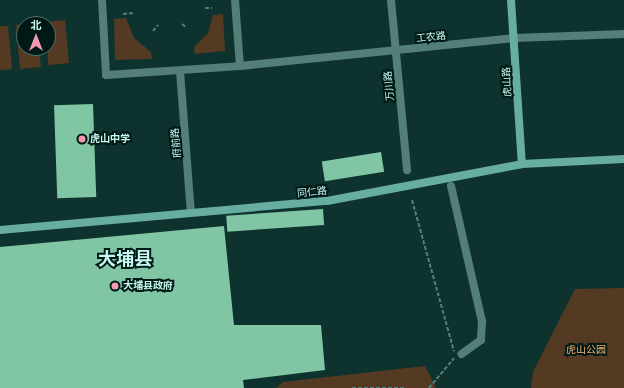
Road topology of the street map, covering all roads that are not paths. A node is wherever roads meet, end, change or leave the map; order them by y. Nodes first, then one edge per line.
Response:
1 (102, 0) edge
2 (235, 0) edge
3 (391, 0) edge
4 (511, 0) edge
5 (624, 34) edge
6 (515, 38) junction
7 (396, 50) junction
8 (240, 66) junction
9 (180, 71) junction
10 (624, 159) edge
11 (522, 164) junction
12 (406, 170) dead end
13 (451, 186) dead end
14 (191, 213) junction
15 (0, 230) edge
16 (462, 354) dead end

1 - 9 street, 工农路
2 - 8 street
3 - 7 street, 万川路
4 - 6 main road, 虎山路
5 - 6 street, 工农路
6 - 7 street, 工农路
6 - 11 main road, 虎山路
7 - 8 street, 工农路
7 - 12 street, 万川路
8 - 9 street, 工农路
9 - 14 street, 府前路
10 - 11 main road, 同仁路
11 - 14 main road, 同仁路
13 - 16 street
14 - 15 main road, 同仁路

